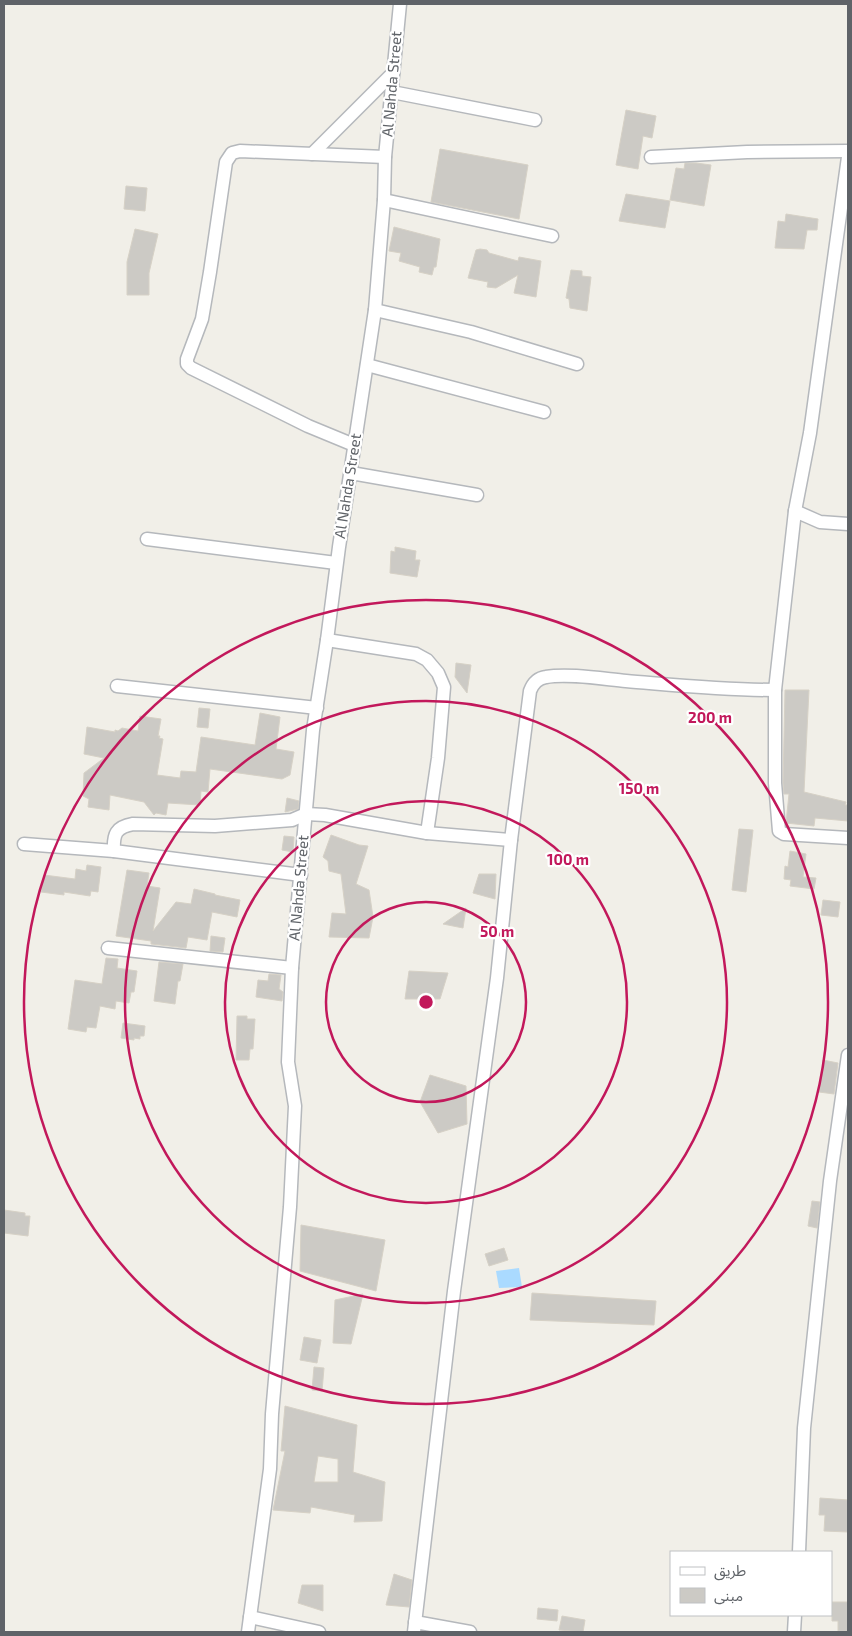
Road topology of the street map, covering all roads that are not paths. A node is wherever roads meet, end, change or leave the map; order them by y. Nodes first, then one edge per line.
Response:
1 (400, 4) edge
2 (393, 73) junction
3 (392, 92) junction
4 (535, 120) dead end
5 (848, 151) edge
6 (312, 154) junction
7 (385, 157) junction
8 (651, 157) dead end
9 (848, 157) edge
10 (384, 200) junction
11 (552, 236) dead end
12 (374, 310) junction
13 (577, 364) dead end
14 (366, 365) junction
15 (544, 412) dead end
16 (354, 445) junction
17 (350, 473) junction
18 (477, 495) dead end
19 (795, 511) junction
20 (848, 524) edge
21 (147, 539) dead end
22 (336, 563) junction
23 (327, 640) junction
24 (117, 686) dead end
25 (775, 690) junction
26 (317, 708) junction
27 (306, 814) junction
28 (426, 833) junction
29 (848, 838) edge
30 (512, 840) junction
31 (24, 844) dead end
32 (114, 851) junction
33 (301, 875) junction
34 (108, 948) dead end
35 (292, 968) junction
36 (848, 1057) edge
37 (799, 1551) edge
38 (795, 1616) edge
39 (250, 1617) junction
40 (415, 1627) edge
41 (248, 1632) edge
42 (320, 1632) edge
43 (470, 1632) edge
44 (794, 1632) edge

1 - 2 street, Al Nahda Street
2 - 3 street, Al Nahda Street
2 - 6 street
3 - 4 street
3 - 7 street, Al Nahda Street
5 - 8 street
6 - 7 street
6 - 16 street
7 - 10 street, Al Nahda Street
9 - 19 street
10 - 11 street
10 - 12 street, Al Nahda Street
12 - 13 street
12 - 14 street, Al Nahda Street
14 - 15 street
14 - 16 street, Al Nahda Street
16 - 17 street, Al Nahda Street
17 - 18 street
17 - 22 street, Al Nahda Street
19 - 20 street
19 - 25 street
21 - 22 street
22 - 23 street, Al Nahda Street
23 - 26 street, Al Nahda Street
23 - 28 street
24 - 26 street
25 - 29 street
25 - 30 street
26 - 27 street, Al Nahda Street
27 - 28 street
27 - 32 street
27 - 33 street, Al Nahda Street
28 - 30 street
30 - 40 street
31 - 32 street
32 - 33 street
33 - 35 street, Al Nahda Street
34 - 35 street
35 - 39 street, Al Nahda Street
36 - 37 street
38 - 44 street
39 - 41 street, Al Nahda Street
39 - 42 street
40 - 43 street

